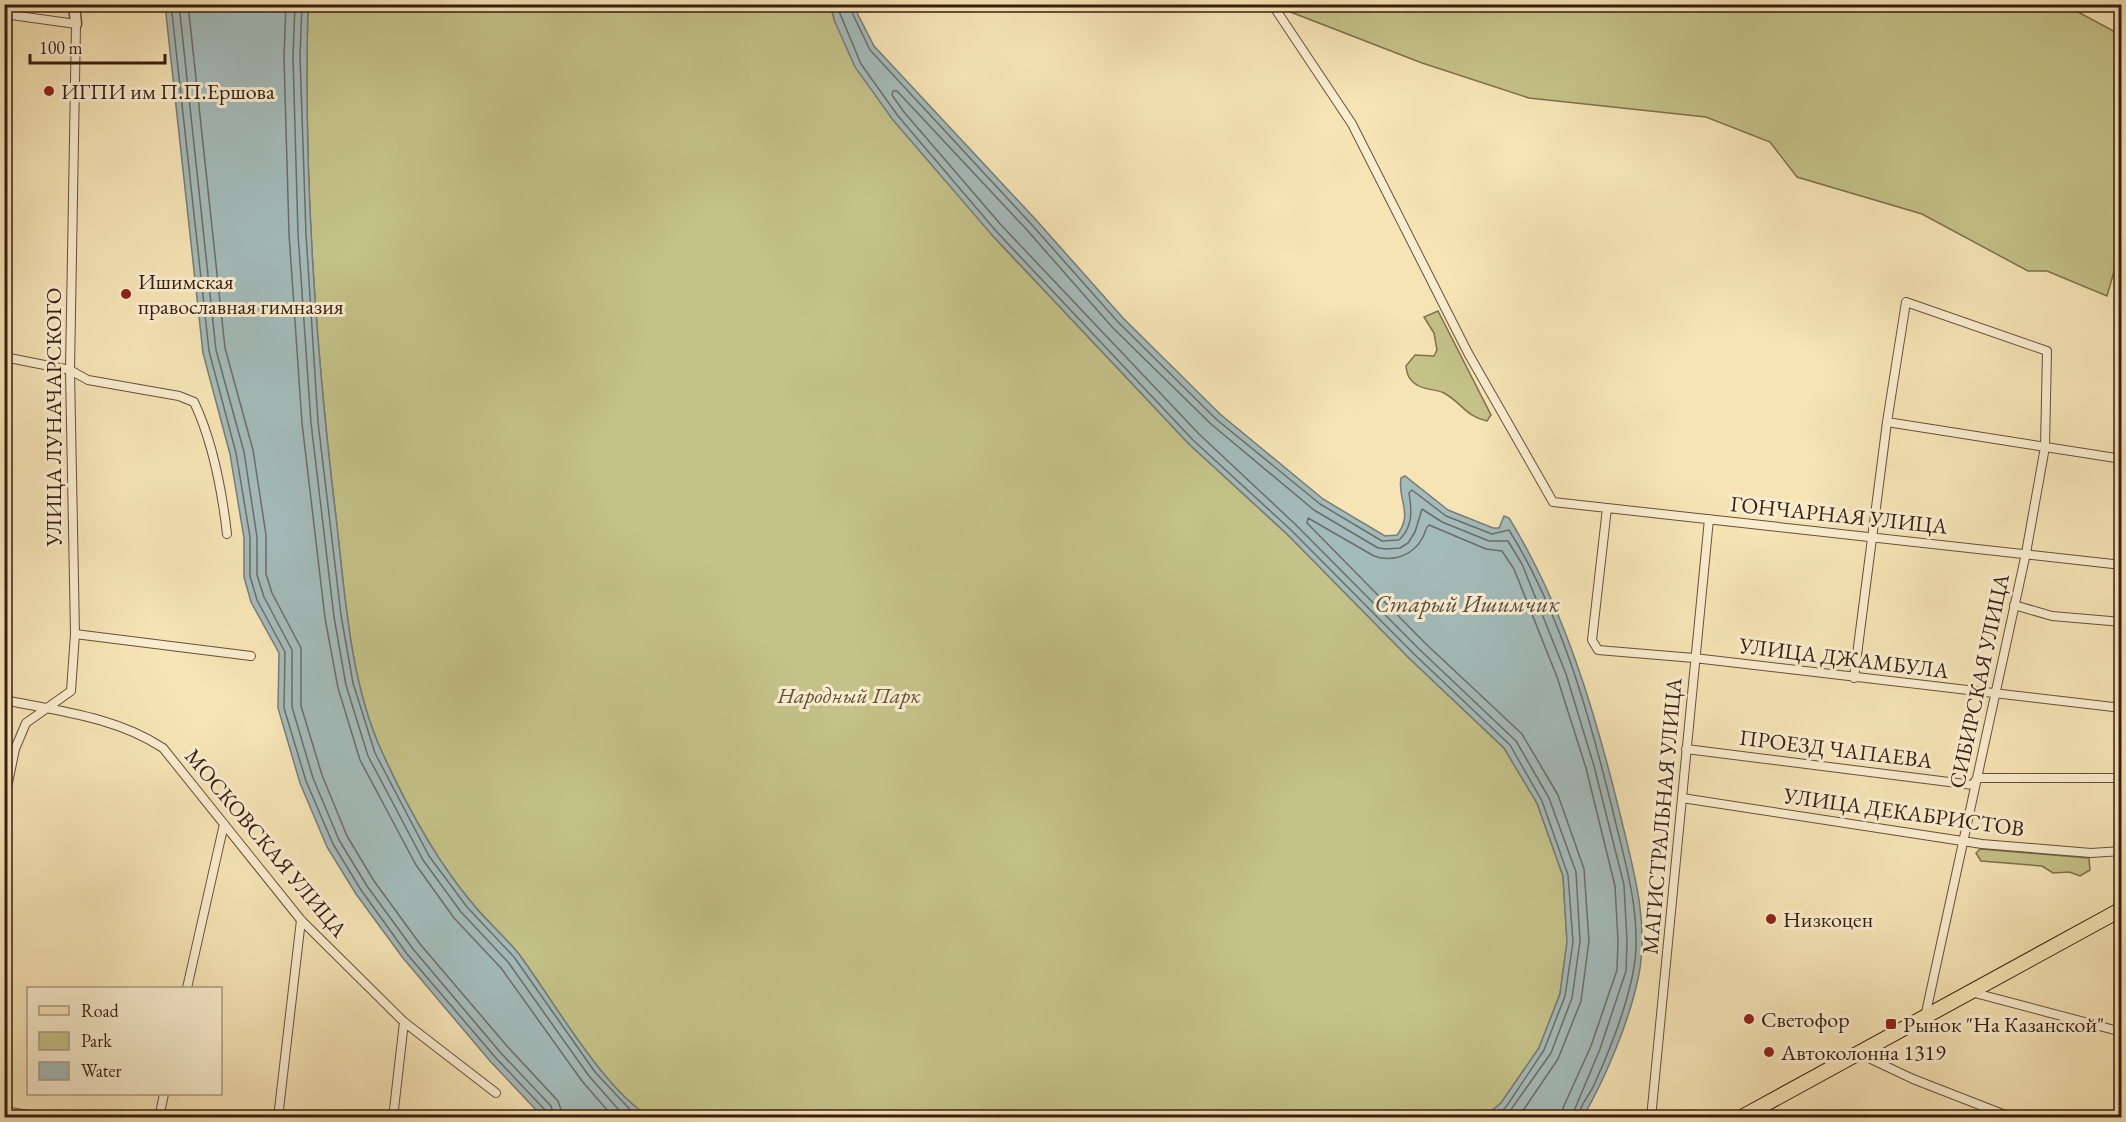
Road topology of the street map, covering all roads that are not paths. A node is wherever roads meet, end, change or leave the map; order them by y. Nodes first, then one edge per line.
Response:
1 (74, 4) edge
2 (1272, 4) edge
3 (4, 14) edge
4 (76, 24) junction
5 (4, 357) edge
6 (70, 370) junction
7 (1887, 422) junction
8 (2045, 447) junction
9 (2121, 459) edge
10 (1607, 508) junction
11 (1708, 519) junction
12 (227, 534) dead end
13 (1873, 538) junction
14 (2026, 553) junction
15 (2121, 565) edge
16 (2014, 605) junction
17 (2121, 622) edge
18 (75, 634) junction
19 (251, 656) dead end
20 (1694, 658) junction
21 (1854, 678) junction
22 (1995, 694) junction
23 (4, 700) edge
24 (2121, 708) edge
25 (47, 709) junction
26 (1686, 749) junction
27 (1977, 778) junction
28 (2121, 778) edge
29 (1682, 798) junction
30 (4, 802) edge
31 (224, 824) junction
32 (1963, 840) junction
33 (2121, 851) edge
34 (2121, 909) edge
35 (301, 920) junction
36 (187, 987) edge
37 (1967, 991) junction
38 (1925, 1017) junction
39 (404, 1022) junction
40 (2121, 1032) edge
41 (1857, 1052) junction
42 (496, 1093) dead end
43 (164, 1095) edge
44 (4, 1112) edge
45 (46, 1118) edge
46 (159, 1118) edge
47 (278, 1118) edge
48 (393, 1118) edge
49 (1651, 1118) edge
50 (1740, 1118) edge
51 (2013, 1118) edge

1 - 4 street, УЛИЦА ЛУНАЧАРСКОГО
2 - 10 street, ГОНЧАРНАЯ УЛИЦА
3 - 4 street
4 - 6 street, УЛИЦА ЛУНАЧАРСКОГО
5 - 6 street
6 - 12 street
6 - 18 street, УЛИЦА ЛУНАЧАРСКОГО
7 - 8 street
7 - 8 street, СИБИРСКАЯ УЛИЦА
7 - 13 street
8 - 9 street
8 - 14 street, СИБИРСКАЯ УЛИЦА
10 - 11 street, ГОНЧАРНАЯ УЛИЦА
10 - 20 street, УЛИЦА ДЖАМБУЛА
11 - 13 street, ГОНЧАРНАЯ УЛИЦА
11 - 20 street, МАГИСТРАЛЬНАЯ УЛИЦА
13 - 14 street, ГОНЧАРНАЯ УЛИЦА
13 - 21 street
14 - 15 street, ГОНЧАРНАЯ УЛИЦА
14 - 16 street, СИБИРСКАЯ УЛИЦА
16 - 17 street
16 - 22 street, СИБИРСКАЯ УЛИЦА
18 - 19 street
18 - 25 street, УЛИЦА ЛУНАЧАРСКОГО
20 - 21 street, УЛИЦА ДЖАМБУЛА
20 - 26 street, МАГИСТРАЛЬНАЯ УЛИЦА
21 - 22 street, УЛИЦА ДЖАМБУЛА
22 - 24 street, УЛИЦА ДЖАМБУЛА
22 - 27 street, СИБИРСКАЯ УЛИЦА
23 - 25 street, МОСКОВСКАЯ УЛИЦА
25 - 30 street, УЛИЦА ЛУНАЧАРСКОГО
25 - 31 street, МОСКОВСКАЯ УЛИЦА
26 - 27 street, ПРОЕЗД ЧАПАЕВА
26 - 29 street, МАГИСТРАЛЬНАЯ УЛИЦА
27 - 28 street, ПРОЕЗД ЧАПАЕВА
27 - 32 street, СИБИРСКАЯ УЛИЦА
29 - 32 street, УЛИЦА ДЕКАБРИСТОВ
29 - 49 street, МАГИСТРАЛЬНАЯ УЛИЦА
31 - 35 street, МОСКОВСКАЯ УЛИЦА
31 - 36 street
32 - 33 street, УЛИЦА ДЕКАБРИСТОВ
32 - 38 street, СИБИРСКАЯ УЛИЦА
34 - 37 main road
35 - 39 street, МОСКОВСКАЯ УЛИЦА
35 - 47 street
37 - 38 main road
37 - 40 street
38 - 41 main road
39 - 42 street, МОСКОВСКАЯ УЛИЦА
39 - 48 street
41 - 50 main road
41 - 51 street
43 - 46 street
44 - 45 street

